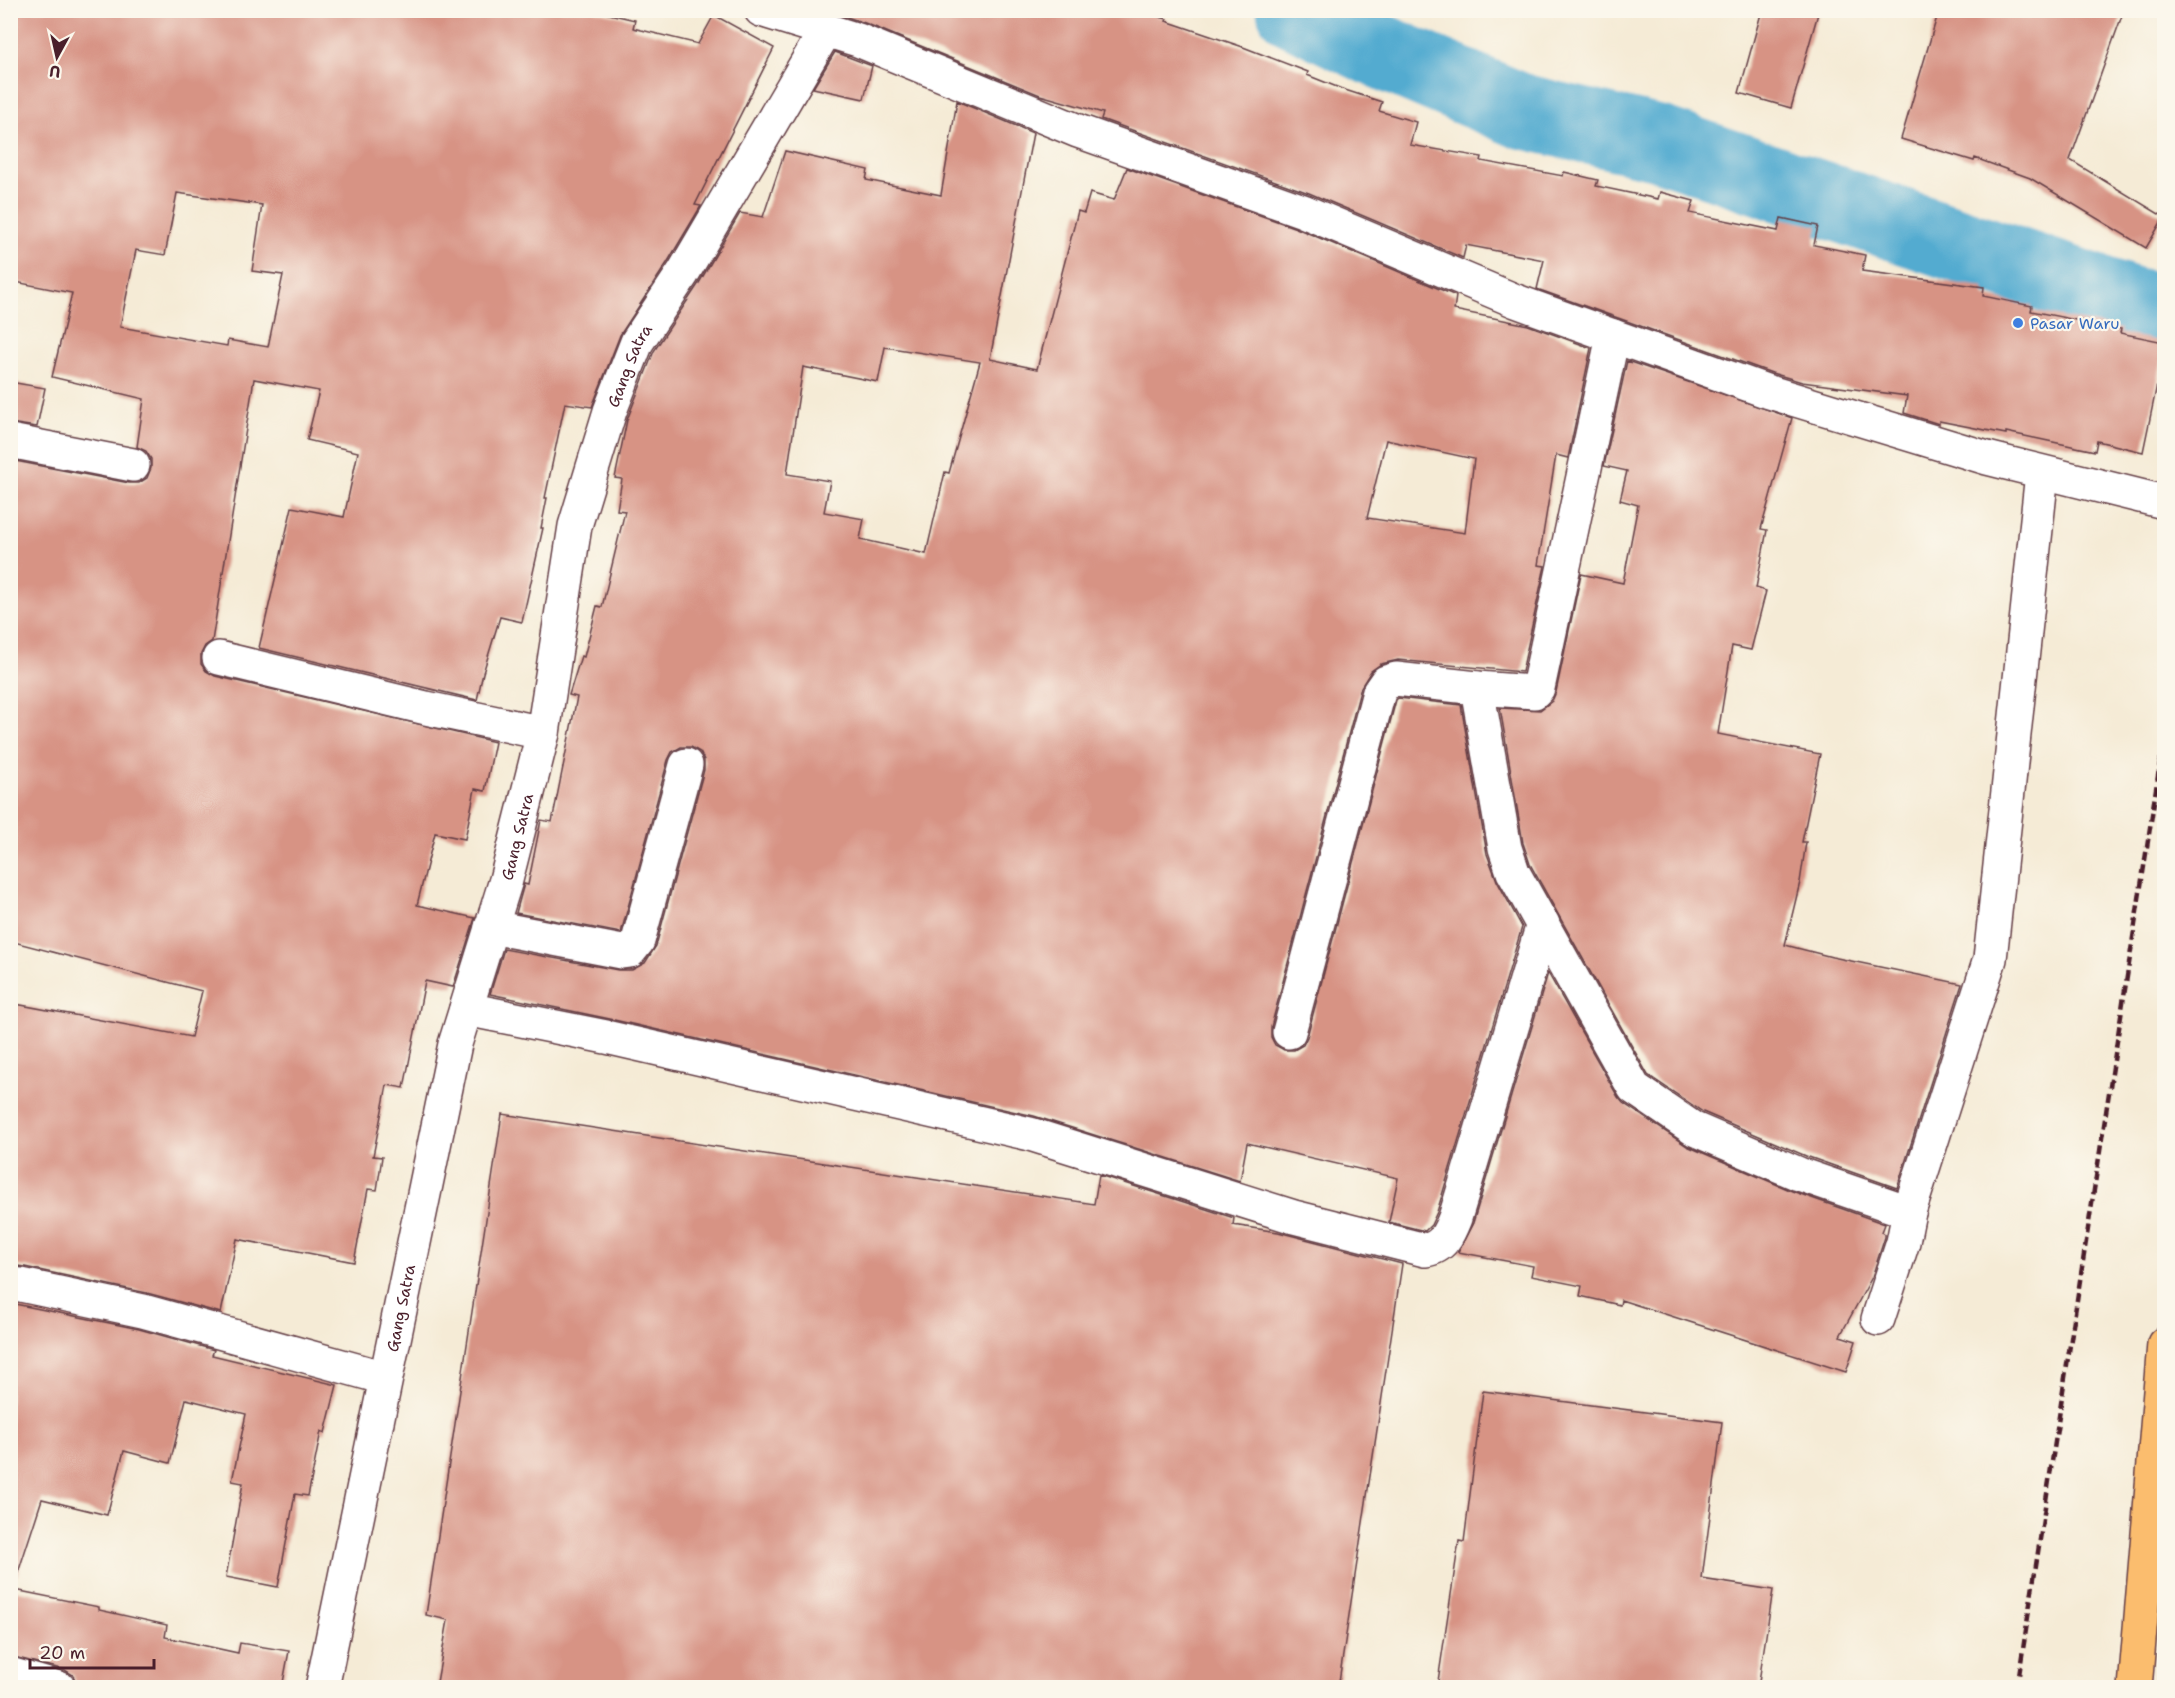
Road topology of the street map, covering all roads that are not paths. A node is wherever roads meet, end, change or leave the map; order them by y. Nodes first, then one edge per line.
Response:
1 (761, 10) edge
2 (826, 30) junction
3 (1614, 336) junction
4 (10, 441) edge
5 (133, 465) dead end
6 (2042, 473) junction
7 (2164, 502) edge
8 (219, 658) dead end
9 (1477, 688) junction
10 (543, 733) junction
11 (686, 765) dead end
12 (1543, 924) junction
13 (491, 927) junction
14 (466, 1009) junction
15 (1288, 1032) dead end
16 (1909, 1212) junction
17 (10, 1284) edge
18 (1878, 1319) dead end
19 (2164, 1344) edge
20 (386, 1378) junction
21 (10, 1674) edge
22 (59, 1688) edge
23 (322, 1688) edge
24 (2135, 1688) edge

1 - 2 street
2 - 3 street
2 - 10 street, Gang Satra
3 - 6 street
3 - 9 street
4 - 5 street
6 - 7 street
6 - 16 street
8 - 10 street
9 - 12 street
9 - 15 street
10 - 13 street, Gang Satra
11 - 13 street
12 - 14 street
12 - 16 street
13 - 14 street, Gang Satra
14 - 20 street, Gang Satra
16 - 18 street
17 - 20 street
19 - 24 highway
20 - 23 street, Gang Satra
21 - 22 street

